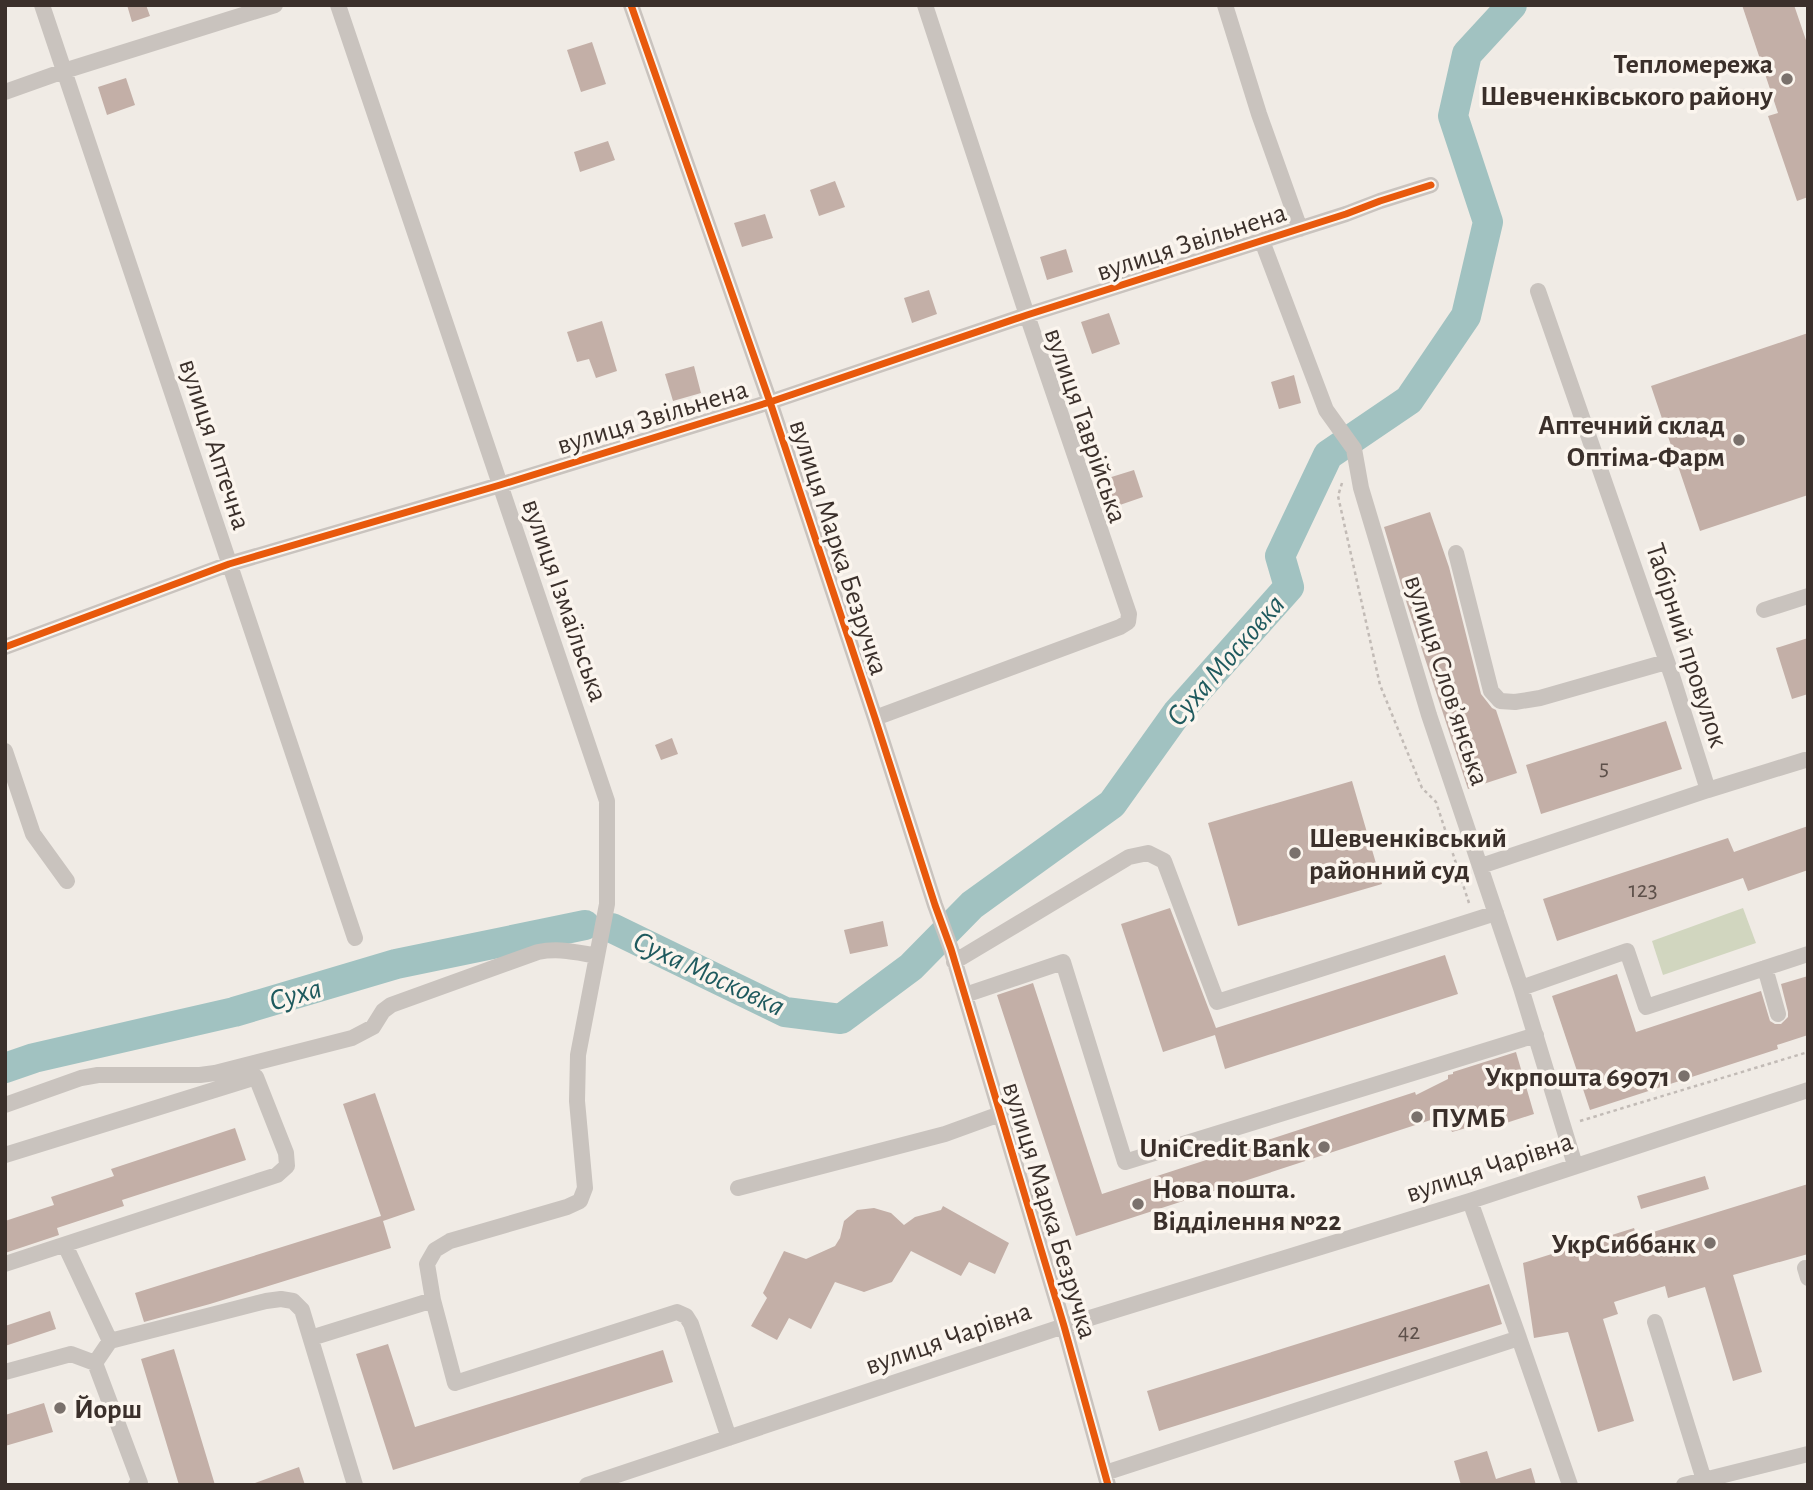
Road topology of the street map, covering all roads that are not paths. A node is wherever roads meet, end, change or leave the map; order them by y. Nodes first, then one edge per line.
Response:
1 (42, 5) edge
2 (275, 5) edge
3 (338, 5) edge
4 (631, 5) edge
5 (925, 5) edge
6 (1225, 5) edge
7 (64, 71) junction
8 (5, 92) edge
9 (1431, 185) dead end
10 (1300, 229) junction
11 (1262, 241) junction
12 (1538, 291) dead end
13 (1027, 315) junction
14 (770, 402) junction
15 (500, 485) junction
16 (1456, 553) dead end
17 (229, 564) junction
18 (1808, 596) edge
19 (1764, 610) dead end
20 (5, 646) edge
21 (1667, 662) junction
22 (875, 718) junction
23 (5, 751) edge
24 (1804, 760) dead end
25 (1708, 790) junction
26 (1481, 866) junction
27 (67, 881) dead end
28 (1496, 913) junction
29 (355, 938) dead end
30 (1808, 954) edge
31 (953, 955) junction
32 (597, 957) junction
33 (1765, 968) junction
34 (1521, 988) junction
35 (965, 995) junction
36 (1778, 1014) dead end
37 (1536, 1035) junction
38 (254, 1070) junction
39 (1808, 1090) edge
40 (5, 1105) edge
41 (1000, 1114) junction
42 (5, 1155) edge
43 (1575, 1166) junction
44 (738, 1188) dead end
45 (1470, 1201) junction
46 (65, 1245) junction
47 (5, 1264) edge
48 (433, 1300) junction
49 (1655, 1322) dead end
50 (1064, 1326) junction
51 (311, 1338) junction
52 (1519, 1338) junction
53 (110, 1341) junction
54 (95, 1363) junction
55 (5, 1371) edge
56 (729, 1438) junction
57 (1808, 1454) edge
58 (1107, 1479) edge
59 (1704, 1480) junction
60 (136, 1485) edge
61 (355, 1485) edge
62 (587, 1485) edge
63 (1570, 1485) edge
64 (1684, 1485) edge

1 - 7 street, вулиця Аптечна
2 - 7 street
3 - 15 street, вулиця Ізмаїльська
4 - 14 street, вулиця Марка Безручка
5 - 13 street, вулиця Таврійська
6 - 10 street
7 - 8 street
7 - 17 street, вулиця Аптечна
9 - 10 street, вулиця Звільнена
10 - 11 street, вулиця Звільнена
11 - 13 street, вулиця Звільнена
11 - 26 street, вулиця Слов’янська
12 - 21 street, Табірний провулок
13 - 14 street, вулиця Звільнена
13 - 22 street, вулиця Таврійська
14 - 15 street, вулиця Звільнена
14 - 22 street, вулиця Марка Безручка
15 - 17 street, вулиця Звільнена
15 - 32 street, вулиця Ізмаїльська
16 - 21 street
17 - 20 street, вулиця Звільнена
17 - 29 street, вулиця Аптечна
18 - 19 street
21 - 25 street, Табірний провулок
22 - 31 street, вулиця Марка Безручка
23 - 27 street
24 - 25 street
25 - 26 street, Табірний провулок
26 - 28 street, вулиця Слов’янська
28 - 31 street
28 - 34 street, вулиця Слов’янська
30 - 33 street
31 - 35 street, вулиця Марка Безручка
32 - 38 street
32 - 48 street, вулиця Ізмаїльська
33 - 34 street
33 - 36 street
34 - 37 street, вулиця Слов’янська
35 - 37 street
35 - 41 street, вулиця Марка Безручка
37 - 43 street, вулиця Слов’янська
38 - 40 street
38 - 42 street
38 - 46 street
39 - 43 street, вулиця Чарівна
41 - 44 street
41 - 50 street, вулиця Марка Безручка
43 - 45 street, вулиця Чарівна
45 - 50 street, вулиця Чарівна
45 - 52 street
46 - 47 street
46 - 53 street
48 - 51 street
48 - 56 street
49 - 59 street
50 - 56 street, вулиця Чарівна
50 - 58 street, вулиця Марка Безручка
51 - 53 street
51 - 61 street
52 - 58 street
52 - 63 street
53 - 54 street
54 - 55 street
54 - 60 street
56 - 62 street, вулиця Чарівна
57 - 59 street
59 - 64 street

